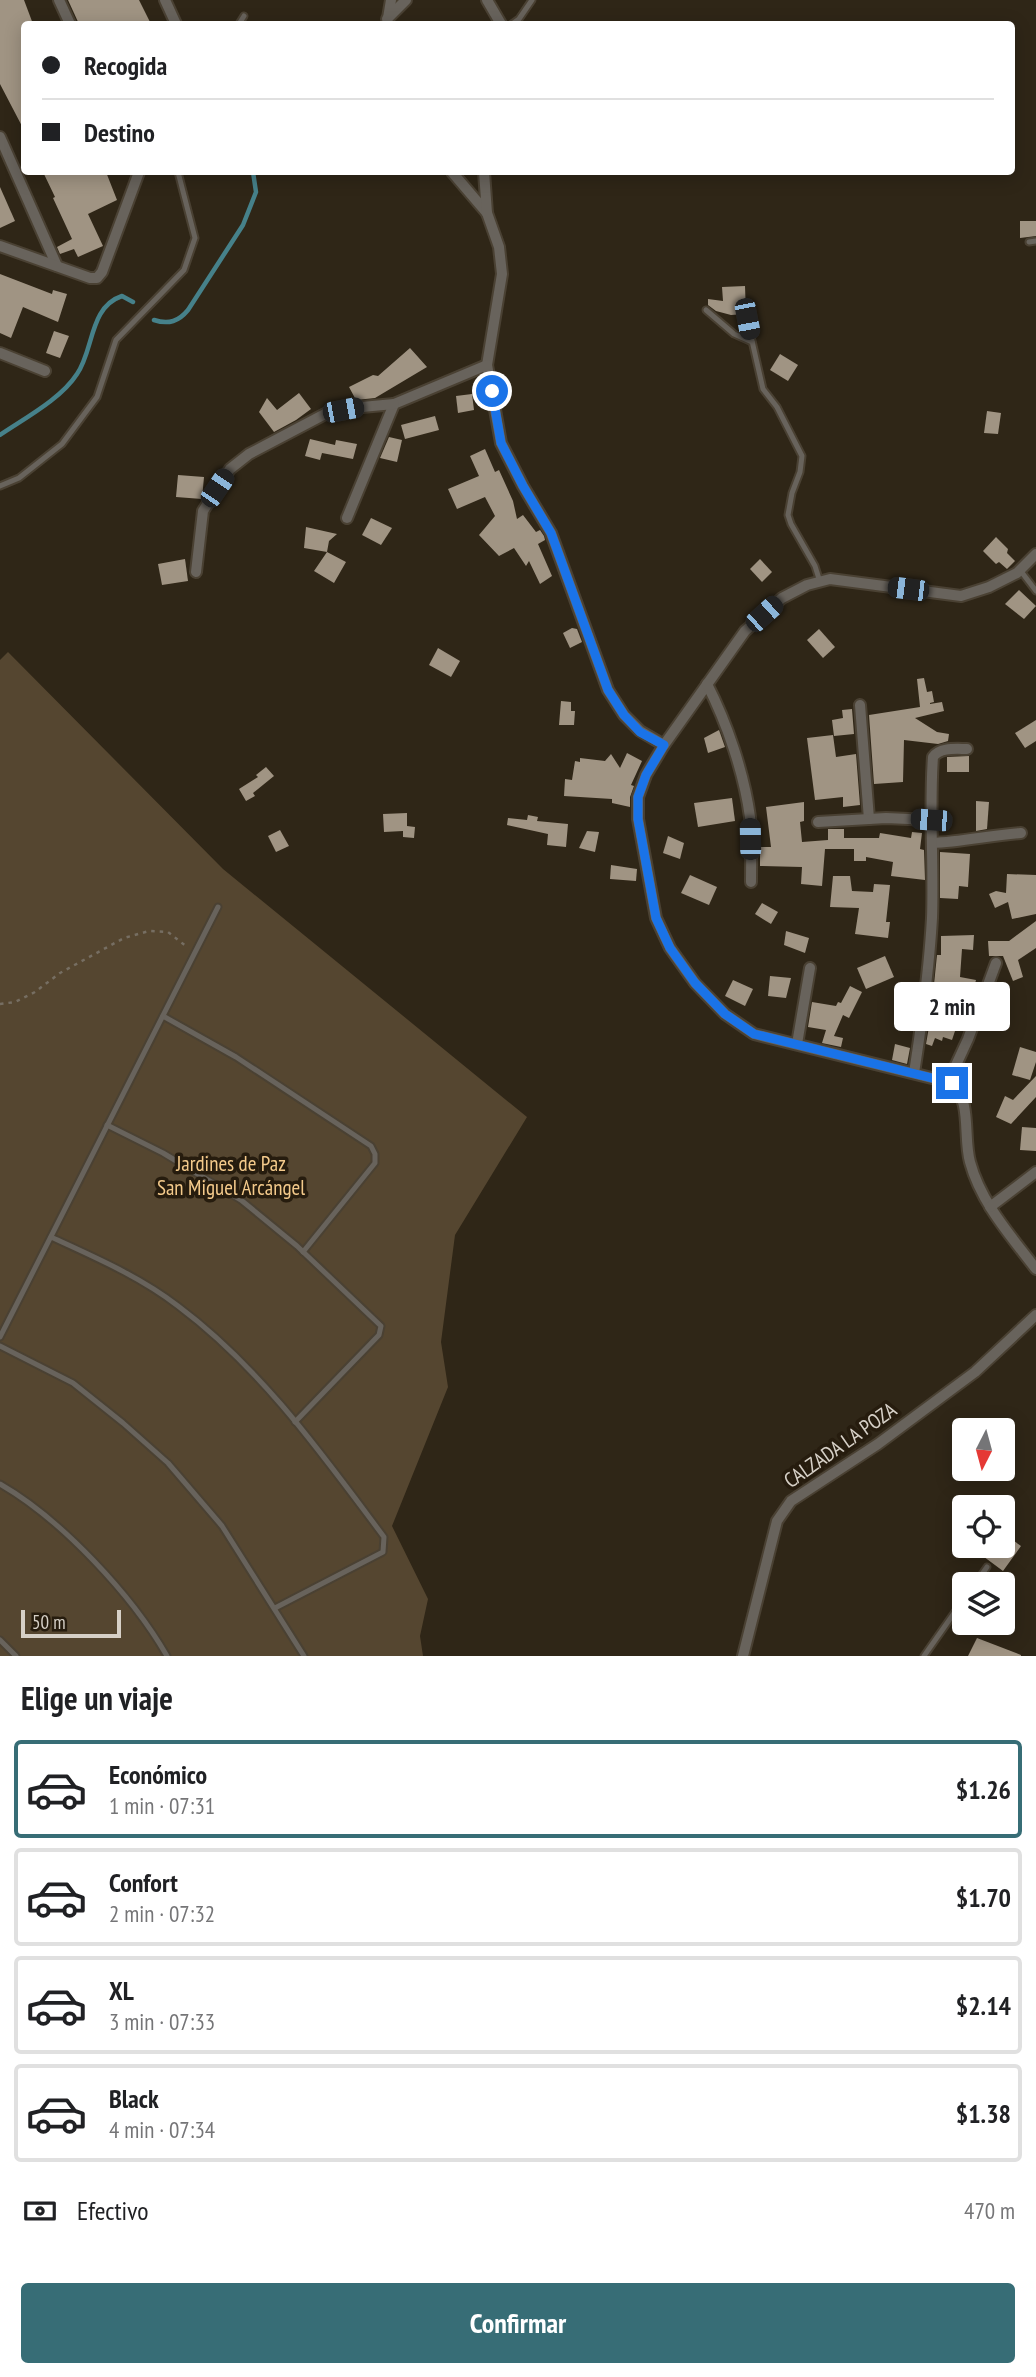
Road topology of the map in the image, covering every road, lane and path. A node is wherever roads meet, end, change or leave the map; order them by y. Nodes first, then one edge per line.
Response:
1 (59, 0) edge
2 (165, 0) edge
3 (391, 0) edge
4 (406, 0) edge
5 (487, 0) edge
6 (532, 0) edge
7 (244, 16) dead end
8 (69, 21) edge
9 (175, 21) edge
10 (241, 21) edge
11 (387, 21) edge
12 (388, 21) edge
13 (498, 21) edge
14 (516, 21) edge
15 (0, 137) edge
16 (138, 175) edge
17 (179, 175) edge
18 (455, 175) edge
19 (485, 175) edge
20 (487, 213) junction
21 (0, 246) edge
22 (57, 266) junction
23 (706, 310) dead end
24 (747, 319) dead end
25 (752, 342) junction
26 (0, 354) edge
27 (487, 365) junction
28 (45, 371) dead end
29 (394, 404) junction
30 (0, 486) edge
31 (347, 518) dead end
32 (1036, 554) edge
33 (1020, 570) junction
34 (196, 572) dead end
35 (820, 582) junction
36 (1036, 591) edge
37 (708, 684) junction
38 (860, 705) dead end
39 (664, 745) junction
40 (967, 749) dead end
41 (869, 819) junction
42 (931, 820) junction
43 (818, 822) dead end
44 (1021, 833) dead end
45 (932, 844) junction
46 (751, 881) dead end
47 (218, 907) dead end
48 (194, 954) junction
49 (996, 963) dead end
50 (810, 968) dead end
51 (0, 1004) edge
52 (163, 1016) junction
53 (797, 1044) junction
54 (914, 1073) junction
55 (952, 1083) junction
56 (107, 1125) junction
57 (1036, 1172) edge
58 (990, 1207) junction
59 (51, 1237) junction
60 (303, 1252) junction
61 (1036, 1269) edge
62 (1036, 1315) edge
63 (0, 1338) edge
64 (0, 1346) edge
65 (295, 1422) junction
66 (0, 1484) edge
67 (987, 1567) dead end
68 (983, 1572) edge
69 (275, 1608) junction
70 (952, 1616) edge
71 (0, 1640) edge
72 (16, 1656) edge
73 (167, 1656) edge
74 (304, 1656) edge
75 (743, 1656) edge
76 (924, 1656) edge

1 - 8 street
2 - 9 street
3 - 11 street
4 - 12 street
5 - 13 street
6 - 14 lane
7 - 10 lane
15 - 22 street
16 - 22 street
17 - 30 lane
18 - 20 street
19 - 20 street
20 - 27 street
21 - 22 street
23 - 25 lane
24 - 25 lane
25 - 35 lane
26 - 28 street
27 - 29 street
27 - 39 street
29 - 31 street
29 - 34 street
32 - 33 street
33 - 35 street
33 - 36 lane
35 - 37 street
37 - 39 street
37 - 46 street
38 - 41 street
39 - 53 street
40 - 42 street
41 - 42 street
41 - 43 street
42 - 45 street
44 - 45 street
45 - 54 street
47 - 48 lane
48 - 51 path
48 - 52 lane
49 - 55 street
50 - 53 street
52 - 56 lane
52 - 60 lane
53 - 54 street
54 - 55 street
55 - 58 street
56 - 59 lane
56 - 60 lane
57 - 58 street
58 - 61 street
59 - 63 lane
59 - 65 lane
60 - 65 lane
62 - 75 street, CALZADA LA POZA
64 - 69 lane
65 - 69 lane
66 - 73 lane
67 - 68 lane
69 - 74 lane
70 - 76 lane
71 - 72 lane

